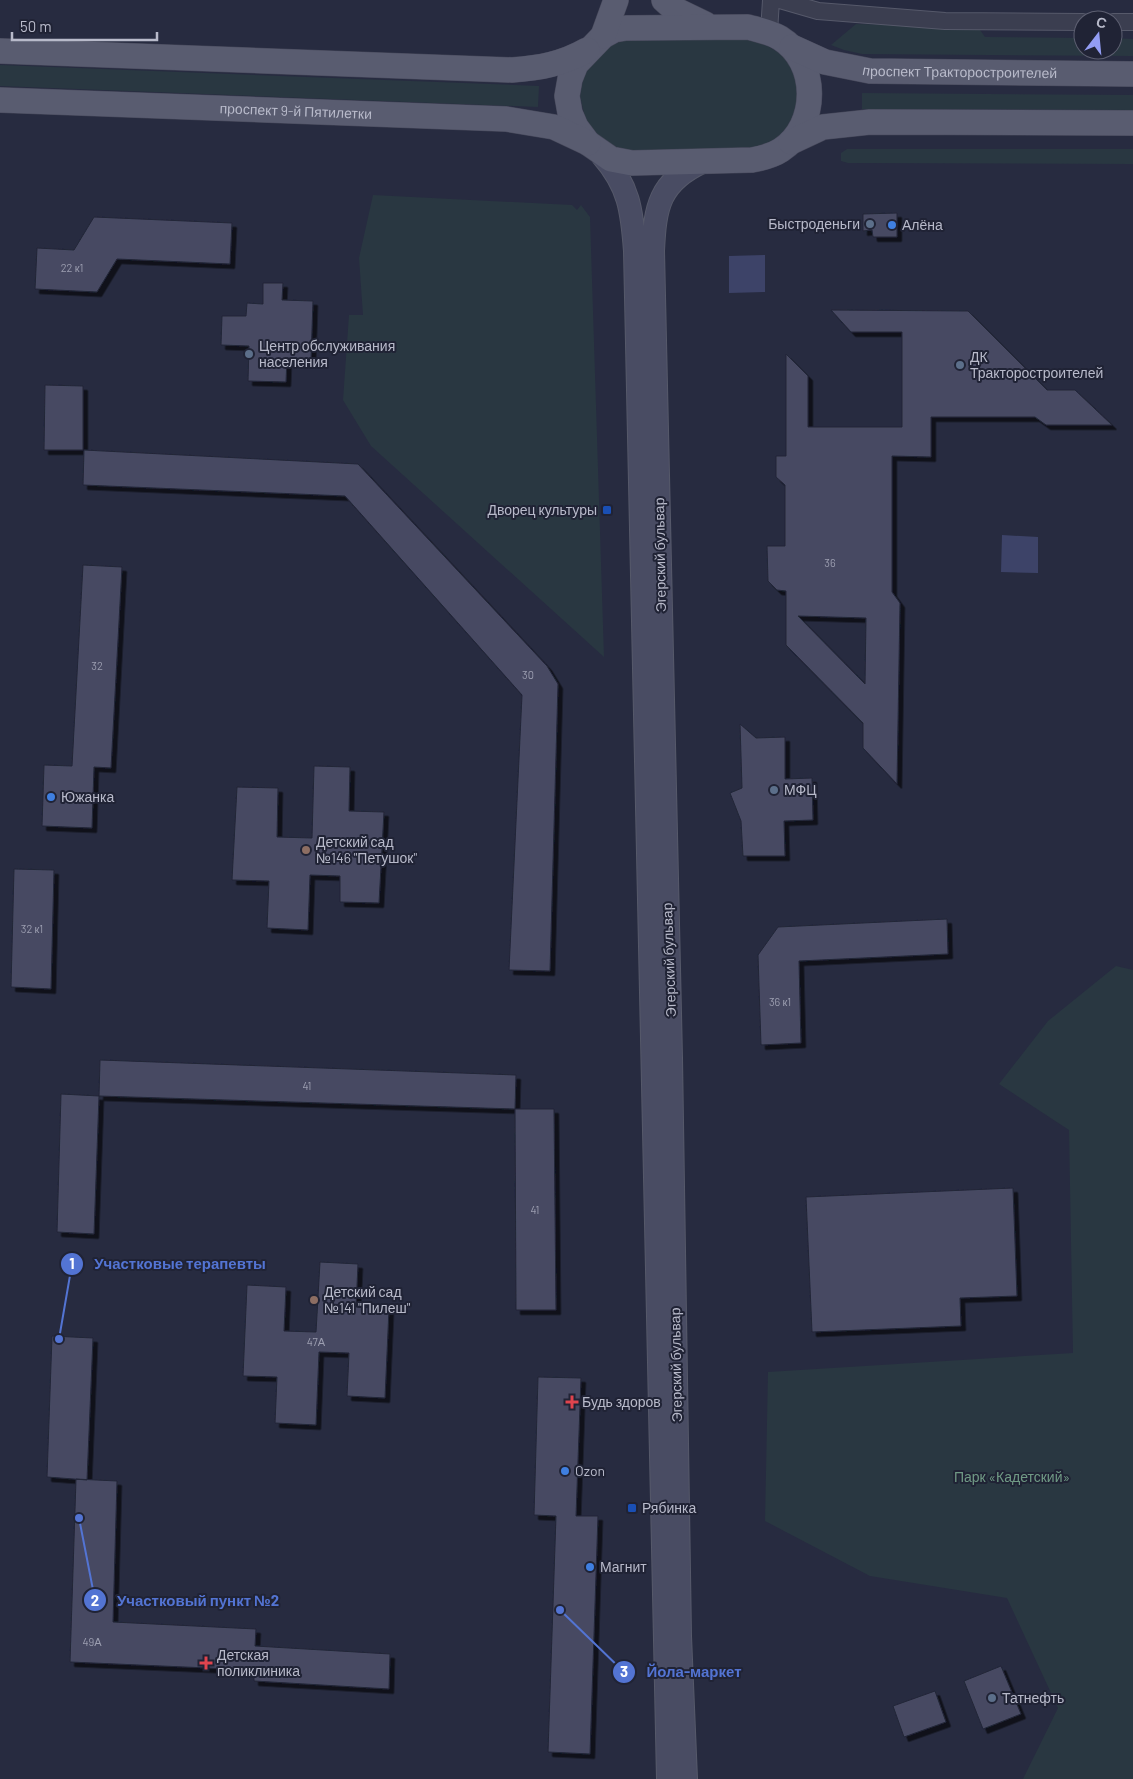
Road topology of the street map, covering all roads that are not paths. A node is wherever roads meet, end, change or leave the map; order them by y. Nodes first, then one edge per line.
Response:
1 (616, 0) edge
2 (664, 0) edge
3 (771, 0) edge
4 (780, 0) edge
5 (1073, 22) edge
6 (712, 26) junction
7 (769, 32) junction
8 (595, 43) junction
9 (792, 47) junction
10 (0, 51) edge
11 (1133, 74) edge
12 (0, 100) edge
13 (1133, 123) edge
14 (791, 142) junction
15 (595, 149) junction
16 (702, 162) junction
17 (653, 683) junction
18 (666, 1341) junction
19 (668, 1779) edge
20 (682, 1779) edge
21 (686, 1779) edge

1 - 8 main road
2 - 6 main road
3 - 7 street
4 - 5 street
6 - 7 main road
6 - 8 main road
7 - 9 main road, проспект Тракторостроителей
8 - 10 main road
8 - 15 main road
9 - 11 main road, проспект Тракторостроителей
9 - 14 main road
12 - 15 main road, проспект 9-й Пятилетки
13 - 14 main road
14 - 16 main road, проспект 9-й Пятилетки
15 - 16 main road, проспект 9-й Пятилетки
15 - 17 main road, Эгерский бульвар
16 - 17 main road, Эгерский бульвар
17 - 18 main road, Эгерский бульвар
18 - 19 main road, Эгерский бульвар
18 - 21 main road, Эгерский бульвар
20 - 21 main road

